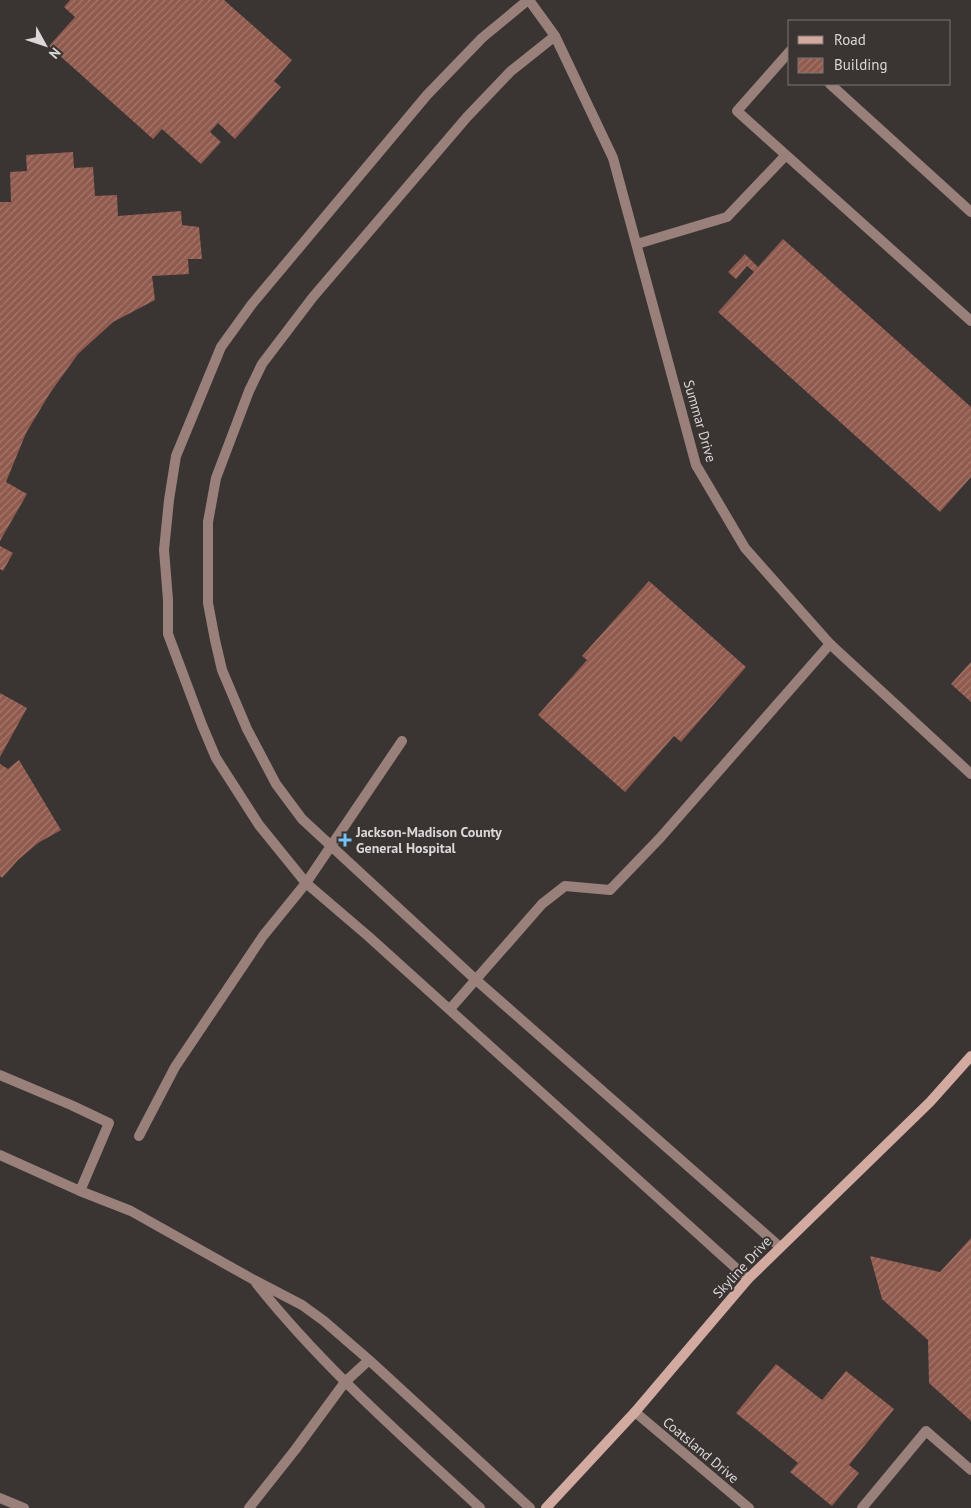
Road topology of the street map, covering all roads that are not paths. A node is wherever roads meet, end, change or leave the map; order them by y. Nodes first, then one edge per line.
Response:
1 (529, 0) edge
2 (555, 36) junction
3 (788, 53) edge
4 (831, 85) edge
5 (786, 155) junction
6 (971, 212) edge
7 (638, 244) junction
8 (971, 321) edge
9 (830, 644) junction
10 (402, 741) dead end
11 (971, 774) edge
12 (330, 846) junction
13 (306, 883) junction
14 (475, 979) junction
15 (450, 1009) junction
16 (971, 1056) edge
17 (0, 1075) edge
18 (138, 1136) dead end
19 (0, 1155) edge
20 (80, 1191) junction
21 (780, 1247) junction
22 (748, 1279) junction
23 (254, 1280) junction
24 (369, 1360) junction
25 (345, 1382) junction
26 (636, 1412) junction
27 (971, 1470) edge
28 (0, 1498) edge
29 (24, 1508) edge
30 (249, 1508) edge
31 (480, 1508) edge
32 (530, 1508) edge
33 (546, 1508) edge
34 (749, 1508) edge
35 (862, 1508) edge

1 - 2 street, Summar Drive
1 - 13 street
2 - 7 street, Summar Drive
2 - 12 street
3 - 5 street
4 - 6 street
5 - 7 street
5 - 8 street
7 - 9 street, Summar Drive
9 - 11 street, Summar Drive
9 - 14 street
10 - 12 street
12 - 13 street
12 - 14 street
13 - 15 street
13 - 18 street
14 - 15 street
14 - 21 street
15 - 22 street
16 - 21 street, Skyline Drive
17 - 20 street
19 - 20 street
20 - 23 street
21 - 22 street, Skyline Drive
22 - 26 street, Skyline Drive
23 - 24 street
23 - 25 street
24 - 25 street
24 - 32 street
25 - 30 street
25 - 31 street
26 - 33 street, Skyline Drive
26 - 34 street, Coatsland Drive
27 - 35 street
28 - 29 street

